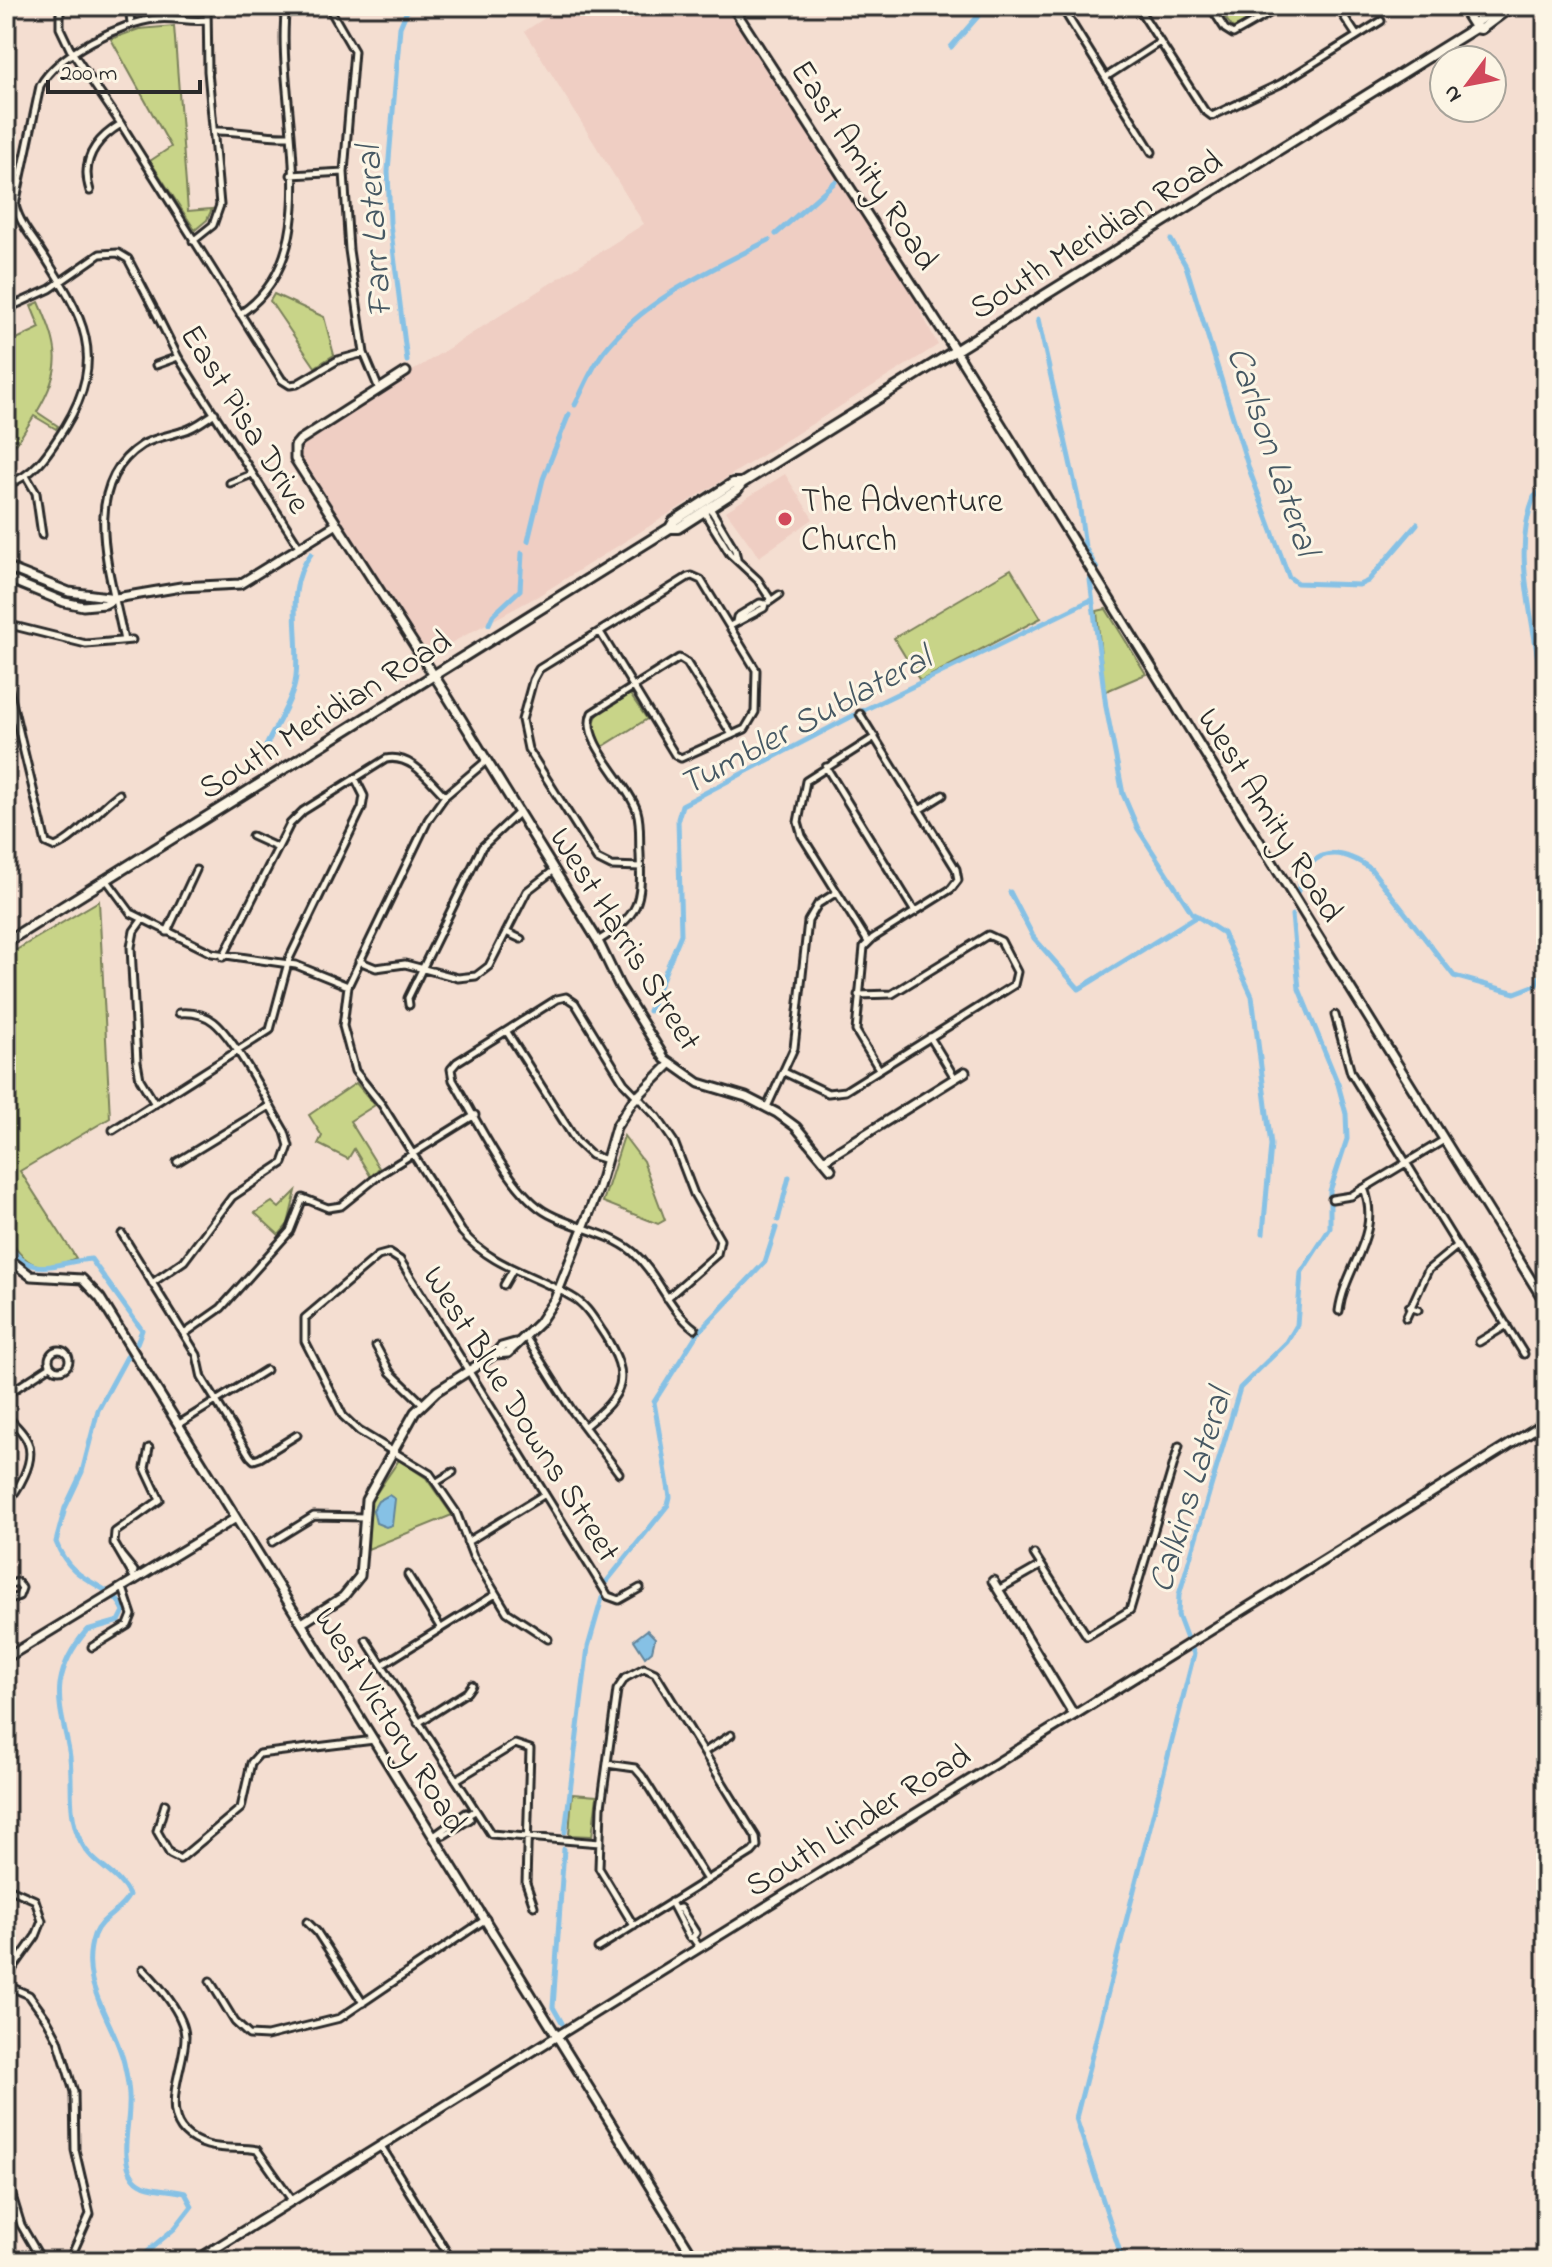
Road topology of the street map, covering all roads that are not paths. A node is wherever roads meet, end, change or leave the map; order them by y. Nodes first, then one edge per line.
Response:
1 (60, 6) edge
2 (129, 6) edge
3 (207, 6) edge
4 (286, 6) edge
5 (328, 6) edge
6 (732, 6) edge
7 (1061, 6) edge
8 (1137, 6) edge
9 (1210, 6) edge
10 (1282, 6) edge
11 (1337, 6) edge
12 (1461, 6) edge
13 (1501, 6) edge
14 (1512, 6) edge
15 (206, 20) junction
16 (1381, 21) dead end
17 (131, 23) junction
18 (1475, 28) junction
19 (1357, 36) junction
20 (1160, 42) junction
21 (74, 55) junction
22 (1106, 77) junction
23 (121, 124) junction
24 (214, 131) junction
25 (289, 136) junction
26 (1152, 152) dead end
27 (344, 172) junction
28 (291, 175) junction
29 (90, 191) dead end
30 (193, 241) junction
31 (61, 282) junction
32 (6, 309) edge
33 (240, 314) junction
34 (955, 350) junction
35 (364, 353) junction
36 (178, 357) junction
37 (156, 365) dead end
38 (406, 372) dead end
39 (379, 389) junction
40 (215, 413) junction
41 (252, 474) junction
42 (26, 476) junction
43 (230, 483) dead end
44 (6, 485) edge
45 (705, 507) junction
46 (337, 524) junction
47 (42, 535) dead end
48 (300, 549) junction
49 (6, 567) edge
50 (6, 578) edge
51 (779, 595) dead end
52 (116, 598) junction
53 (768, 602) junction
54 (6, 624) edge
55 (733, 624) junction
56 (600, 632) junction
57 (132, 640) dead end
58 (124, 641) junction
59 (434, 675) junction
60 (6, 677) edge
61 (633, 685) junction
62 (860, 714) dead end
63 (732, 735) junction
64 (875, 737) junction
65 (485, 762) junction
66 (826, 767) junction
67 (355, 778) junction
68 (119, 794) dead end
69 (943, 795) dead end
70 (445, 796) junction
71 (919, 810) junction
72 (517, 814) junction
73 (252, 836) dead end
74 (276, 847) junction
75 (641, 867) junction
76 (196, 870) dead end
77 (553, 871) junction
78 (106, 879) junction
79 (837, 892) junction
80 (915, 912) junction
81 (142, 920) junction
82 (167, 932) junction
83 (506, 932) junction
84 (521, 939) dead end
85 (598, 941) junction
86 (6, 942) edge
87 (868, 942) junction
88 (223, 957) junction
89 (359, 961) junction
90 (288, 964) junction
91 (424, 966) junction
92 (348, 986) junction
93 (858, 995) junction
94 (409, 1005) dead end
95 (179, 1013) dead end
96 (1335, 1015) dead end
97 (507, 1032) junction
98 (930, 1037) junction
99 (237, 1053) junction
100 (670, 1064) junction
101 (879, 1069) junction
102 (784, 1072) junction
103 (965, 1072) dead end
104 (955, 1078) junction
105 (636, 1098) junction
106 (155, 1104) junction
107 (269, 1106) junction
108 (767, 1107) junction
109 (475, 1115) junction
110 (113, 1130) dead end
111 (1444, 1140) junction
112 (412, 1154) junction
113 (607, 1160) junction
114 (824, 1160) junction
115 (177, 1162) dead end
116 (1407, 1162) junction
117 (831, 1169) dead end
118 (1364, 1188) junction
119 (1332, 1199) dead end
120 (583, 1229) junction
121 (122, 1234) dead end
122 (1457, 1246) junction
123 (6, 1257) edge
124 (512, 1271) junction
125 (152, 1283) junction
126 (504, 1285) dead end
127 (559, 1291) junction
128 (667, 1298) junction
129 (1546, 1304) edge
130 (1409, 1307) junction
131 (1418, 1310) dead end
132 (1339, 1311) dead end
133 (1406, 1318) dead end
134 (1507, 1325) junction
135 (695, 1329) dead end
136 (184, 1334) junction
137 (525, 1335) junction
138 (1479, 1342) dead end
139 (376, 1346) dead end
140 (1524, 1354) dead end
141 (49, 1367) junction
142 (266, 1370) dead end
143 (469, 1371) junction
144 (6, 1395) edge
145 (216, 1401) junction
146 (423, 1404) junction
147 (6, 1416) edge
148 (1546, 1422) edge
149 (179, 1424) junction
150 (585, 1426) junction
151 (297, 1435) dead end
152 (1179, 1446) dead end
153 (149, 1448) dead end
154 (393, 1450) junction
155 (453, 1472) dead end
156 (619, 1473) dead end
157 (437, 1482) junction
158 (545, 1494) junction
159 (6, 1503) edge
160 (364, 1517) junction
161 (236, 1518) junction
162 (272, 1542) dead end
163 (467, 1542) junction
164 (1034, 1554) dead end
165 (1040, 1566) junction
166 (408, 1575) dead end
167 (134, 1577) junction
168 (993, 1581) dead end
169 (6, 1586) edge
170 (640, 1588) dead end
171 (119, 1590) junction
172 (998, 1590) junction
173 (496, 1594) junction
174 (6, 1601) edge
175 (302, 1623) junction
176 (440, 1627) junction
177 (548, 1639) dead end
178 (366, 1640) dead end
179 (92, 1647) dead end
180 (6, 1658) edge
181 (382, 1665) junction
182 (472, 1685) dead end
183 (1074, 1715) junction
184 (418, 1723) junction
185 (731, 1735) dead end
186 (374, 1740) junction
187 (704, 1752) junction
188 (607, 1764) junction
189 (456, 1780) junction
190 (165, 1804) dead end
191 (475, 1811) junction
192 (438, 1834) junction
193 (528, 1838) junction
194 (600, 1843) junction
195 (707, 1880) junction
196 (6, 1887) edge
197 (671, 1902) junction
198 (534, 1906) dead end
199 (486, 1919) junction
200 (307, 1922) dead end
201 (634, 1926) junction
202 (598, 1948) dead end
203 (700, 1948) junction
204 (143, 1969) dead end
205 (6, 1978) edge
206 (210, 1981) dead end
207 (6, 1985) edge
208 (363, 2003) junction
209 (558, 2036) junction
210 (381, 2146) junction
211 (6, 2176) edge
212 (293, 2201) junction
213 (42, 2261) edge
214 (69, 2261) edge
215 (195, 2261) edge
216 (452, 2261) edge
217 (696, 2261) edge

1 - 21 street
2 - 17 street
3 - 15 street
4 - 25 street
5 - 27 street
6 - 34 street, East Amity Road
7 - 22 street
8 - 20 street
9 - 10 street
11 - 19 street
12 - 18 street
13 - 18 main road, South Meridian Road
14 - 18 main road, South Meridian Road
15 - 17 street
15 - 24 street
16 - 19 street
17 - 21 street
18 - 34 main road, South Meridian Road
19 - 20 street
20 - 22 street
21 - 23 street
21 - 31 street
22 - 26 street
23 - 29 street
23 - 30 street
24 - 25 street
24 - 30 street
25 - 28 street
27 - 28 street
27 - 35 street
28 - 33 street
30 - 33 street
31 - 32 street
31 - 36 street, East Pisa Drive
31 - 42 street
33 - 35 street
34 - 45 main road, South Meridian Road
34 - 111 street, West Amity Road
35 - 39 street
36 - 37 street
36 - 40 street, East Pisa Drive
38 - 39 street
39 - 46 street, West Harris Street
40 - 41 street, East Pisa Drive
40 - 52 street
41 - 43 street
41 - 48 street, East Pisa Drive
42 - 44 street
42 - 47 street
45 - 53 street
45 - 59 main road, South Meridian Road
46 - 48 street
46 - 59 street, West Harris Street
48 - 52 street
49 - 52 street
50 - 52 street
51 - 53 street
52 - 58 street
53 - 55 street
54 - 58 street
55 - 56 street
55 - 63 street
56 - 61 street
56 - 75 street
57 - 58 street
59 - 65 street, West Harris Street
59 - 78 main road, South Meridian Road
60 - 68 street
61 - 63 street
61 - 63 street
61 - 75 street
62 - 64 street
64 - 66 street
64 - 71 street
65 - 70 street
65 - 72 street, West Harris Street
66 - 79 street
66 - 80 street
67 - 70 street
67 - 74 street
67 - 90 street
69 - 71 street
70 - 89 street
71 - 80 street
72 - 77 street, West Harris Street
72 - 91 street
73 - 74 street
74 - 88 street
75 - 85 street
76 - 82 street
77 - 83 street
77 - 85 street, West Harris Street
78 - 81 street
78 - 86 main road, South Meridian Road
79 - 87 street
79 - 102 street
80 - 87 street
81 - 82 street
81 - 106 street
82 - 88 street
83 - 84 street
83 - 91 street
85 - 100 street, West Harris Street
87 - 93 street
88 - 90 street
89 - 91 street
89 - 92 street
90 - 92 street
90 - 99 street
91 - 94 street
92 - 112 street
93 - 98 street
93 - 101 street
95 - 99 street
96 - 116 street
97 - 105 street
97 - 109 street
97 - 113 street
98 - 101 street
98 - 104 street
99 - 106 street
99 - 107 street
100 - 105 street
100 - 108 street, West Harris Street
101 - 102 street
102 - 108 street
103 - 104 street
104 - 114 street
105 - 113 street
105 - 128 street
106 - 110 street
107 - 115 street
107 - 125 street
108 - 114 street, West Harris Street
109 - 112 street
109 - 120 street
111 - 116 street
111 - 129 street, West Amity Road
112 - 124 street
112 - 136 street
113 - 120 street
114 - 117 street, West Harris Street
116 - 118 street
116 - 122 street
118 - 119 street
118 - 132 street
120 - 127 street
120 - 128 street
121 - 125 street
122 - 130 street
122 - 134 street
123 - 149 street, West Victory Road
124 - 126 street
124 - 127 street
125 - 136 street
127 - 137 street
127 - 150 street
128 - 135 street
130 - 131 street
130 - 133 street
134 - 138 street
134 - 140 street
136 - 145 street
137 - 143 street
137 - 150 street
139 - 146 street
141 - 141 street
141 - 144 street
142 - 145 street
143 - 146 street
143 - 154 street, West Blue Downs Street
143 - 158 street, West Blue Downs Street
145 - 149 street
145 - 151 street
146 - 154 street
147 - 159 street
148 - 183 street, South Linder Road
149 - 161 street, West Victory Road
150 - 156 street
152 - 165 street
153 - 167 street
154 - 157 street
154 - 160 street
155 - 157 street
157 - 163 street
158 - 163 street
158 - 170 street, West Blue Downs Street
160 - 162 street
160 - 175 street
161 - 167 street
161 - 175 street, West Victory Road
163 - 173 street
164 - 165 street
165 - 172 street
166 - 176 street
167 - 171 street
168 - 172 street
169 - 174 street
171 - 179 street
171 - 180 street
172 - 183 street
173 - 176 street
173 - 177 street
175 - 186 street, West Victory Road
176 - 181 street
178 - 181 street
181 - 184 street
182 - 184 street
183 - 203 street, South Linder Road
184 - 189 street
185 - 187 street
186 - 190 street
186 - 192 street, West Victory Road
187 - 188 street
187 - 195 street
188 - 194 street
188 - 195 street
189 - 191 street
189 - 193 street
191 - 192 street
191 - 193 street
192 - 199 street, West Victory Road
193 - 194 street
193 - 198 street
194 - 201 street
195 - 197 street
196 - 205 street
197 - 201 street
197 - 203 street
199 - 208 street
199 - 209 street, West Victory Road
200 - 208 street
201 - 202 street
203 - 209 street, South Linder Road
204 - 212 street
206 - 208 street
207 - 214 street
209 - 210 street, South Linder Road
209 - 217 street, West Victory Road
210 - 212 street, South Linder Road
210 - 216 street
211 - 213 street
212 - 215 street, South Linder Road

